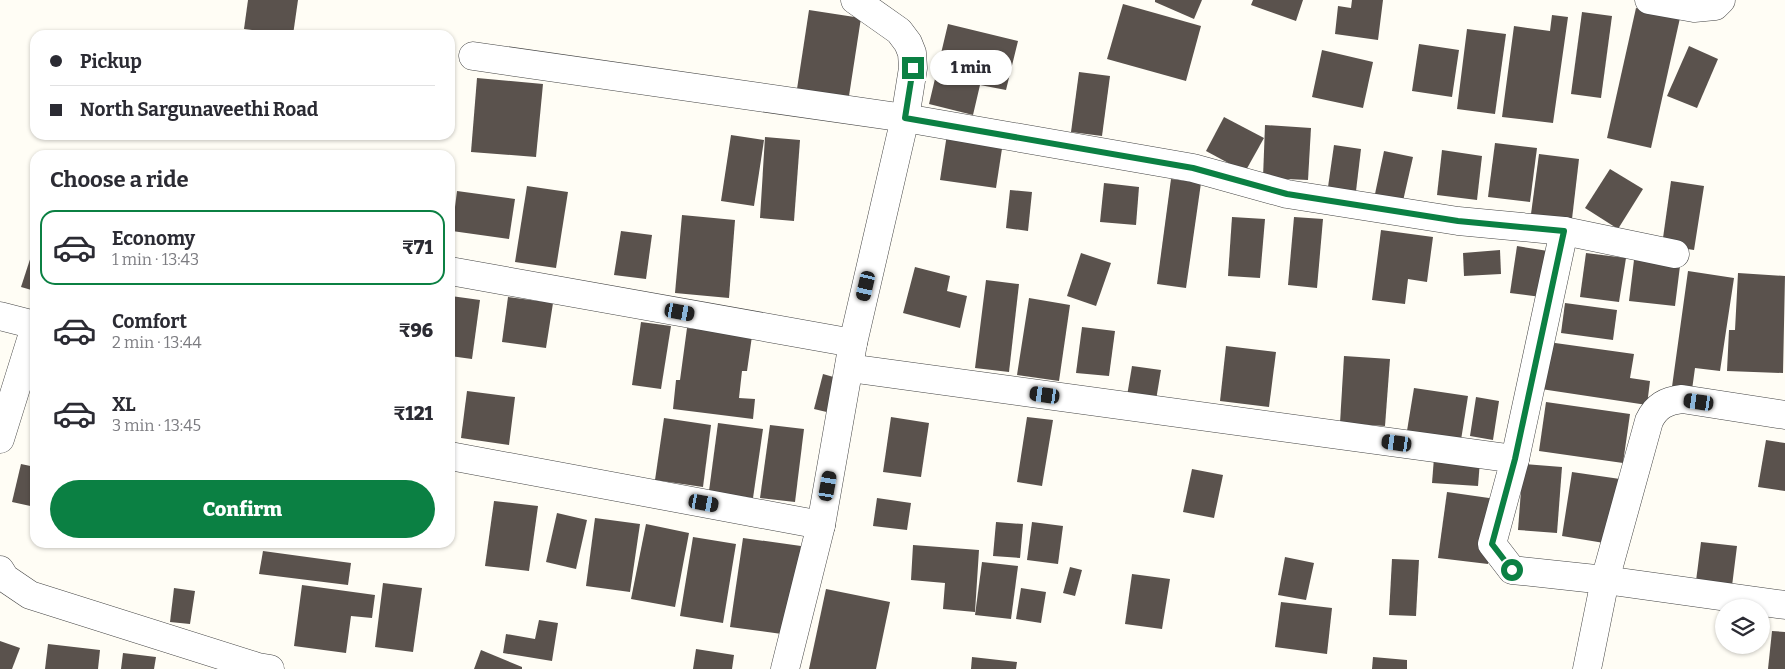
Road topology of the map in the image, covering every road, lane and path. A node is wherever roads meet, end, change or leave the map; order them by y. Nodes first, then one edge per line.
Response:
1 (855, 0) edge
2 (1649, 0) edge
3 (1721, 0) edge
4 (472, 56) dead end
5 (905, 118) junction
6 (1564, 231) junction
7 (1675, 254) dead end
8 (455, 272) edge
9 (0, 316) edge
10 (30, 325) edge
11 (30, 342) edge
12 (851, 356) junction
13 (1785, 415) edge
14 (0, 439) edge
15 (455, 457) edge
16 (1515, 459) junction
17 (821, 524) junction
18 (0, 570) edge
19 (1605, 580) junction
20 (1785, 605) edge
21 (270, 669) edge
22 (785, 669) edge
23 (1587, 669) edge

1 - 5 street
2 - 3 street
4 - 5 street
5 - 6 street
5 - 12 street
6 - 7 street
6 - 16 street
8 - 12 street
9 - 10 street
11 - 14 street
12 - 16 street
12 - 17 street
13 - 19 street
15 - 17 street
16 - 19 street
17 - 22 street
18 - 21 street
19 - 20 street
19 - 23 street

